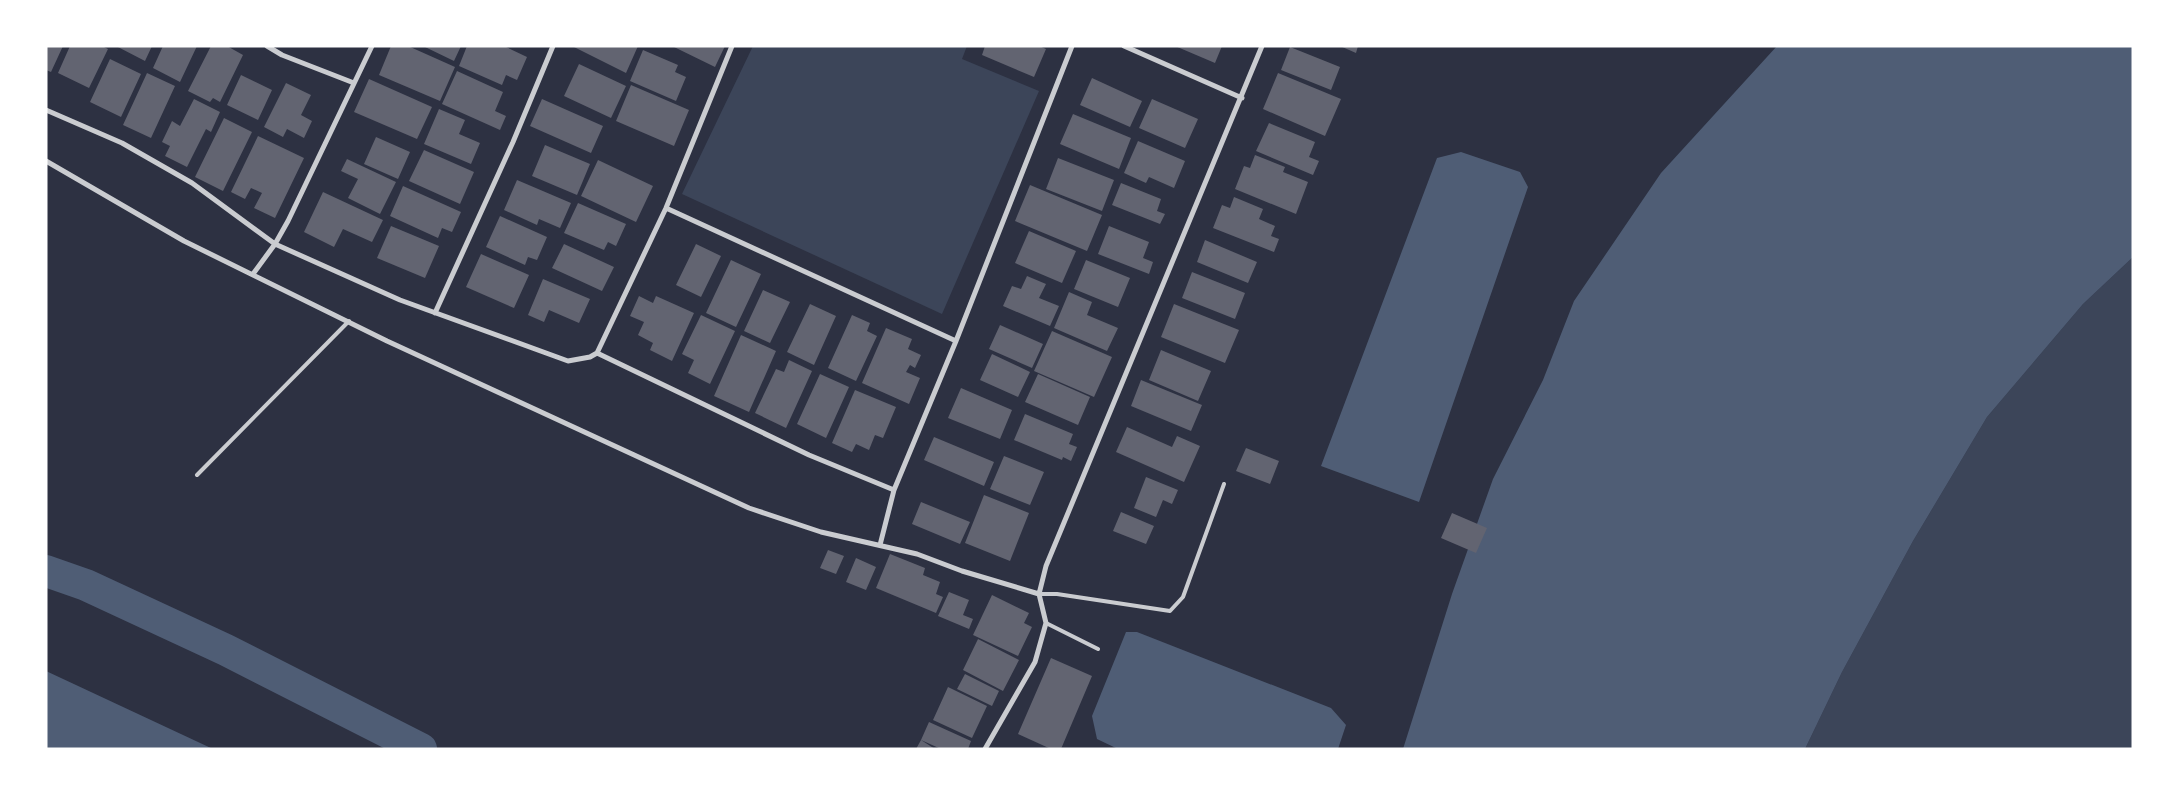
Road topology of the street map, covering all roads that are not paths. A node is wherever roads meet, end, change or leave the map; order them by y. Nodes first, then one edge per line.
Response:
1 (267, 46) edge
2 (372, 46) edge
3 (553, 46) edge
4 (732, 46) edge
5 (1072, 46) edge
6 (1124, 46) edge
7 (1262, 46) edge
8 (354, 84) junction
9 (1242, 98) junction
10 (46, 110) edge
11 (46, 162) edge
12 (666, 208) junction
13 (275, 244) junction
14 (253, 274) junction
15 (435, 313) junction
16 (349, 321) junction
17 (956, 341) junction
18 (597, 353) junction
19 (197, 475) dead end
20 (1224, 484) dead end
21 (894, 490) junction
22 (880, 545) junction
23 (1039, 594) junction
24 (1046, 623) junction
25 (1098, 649) dead end
26 (985, 749) edge

1 - 8 street
2 - 8 street
3 - 15 street
4 - 12 street
5 - 17 street
6 - 9 street
7 - 9 street
8 - 13 street
9 - 23 street
10 - 13 street
11 - 14 street
12 - 17 street
12 - 18 street
13 - 14 street
13 - 15 street
14 - 16 street
15 - 18 street
16 - 19 lane
16 - 22 street
17 - 21 street
18 - 21 street
20 - 23 lane
21 - 22 street
22 - 23 street
23 - 24 street
24 - 25 lane
24 - 26 street

